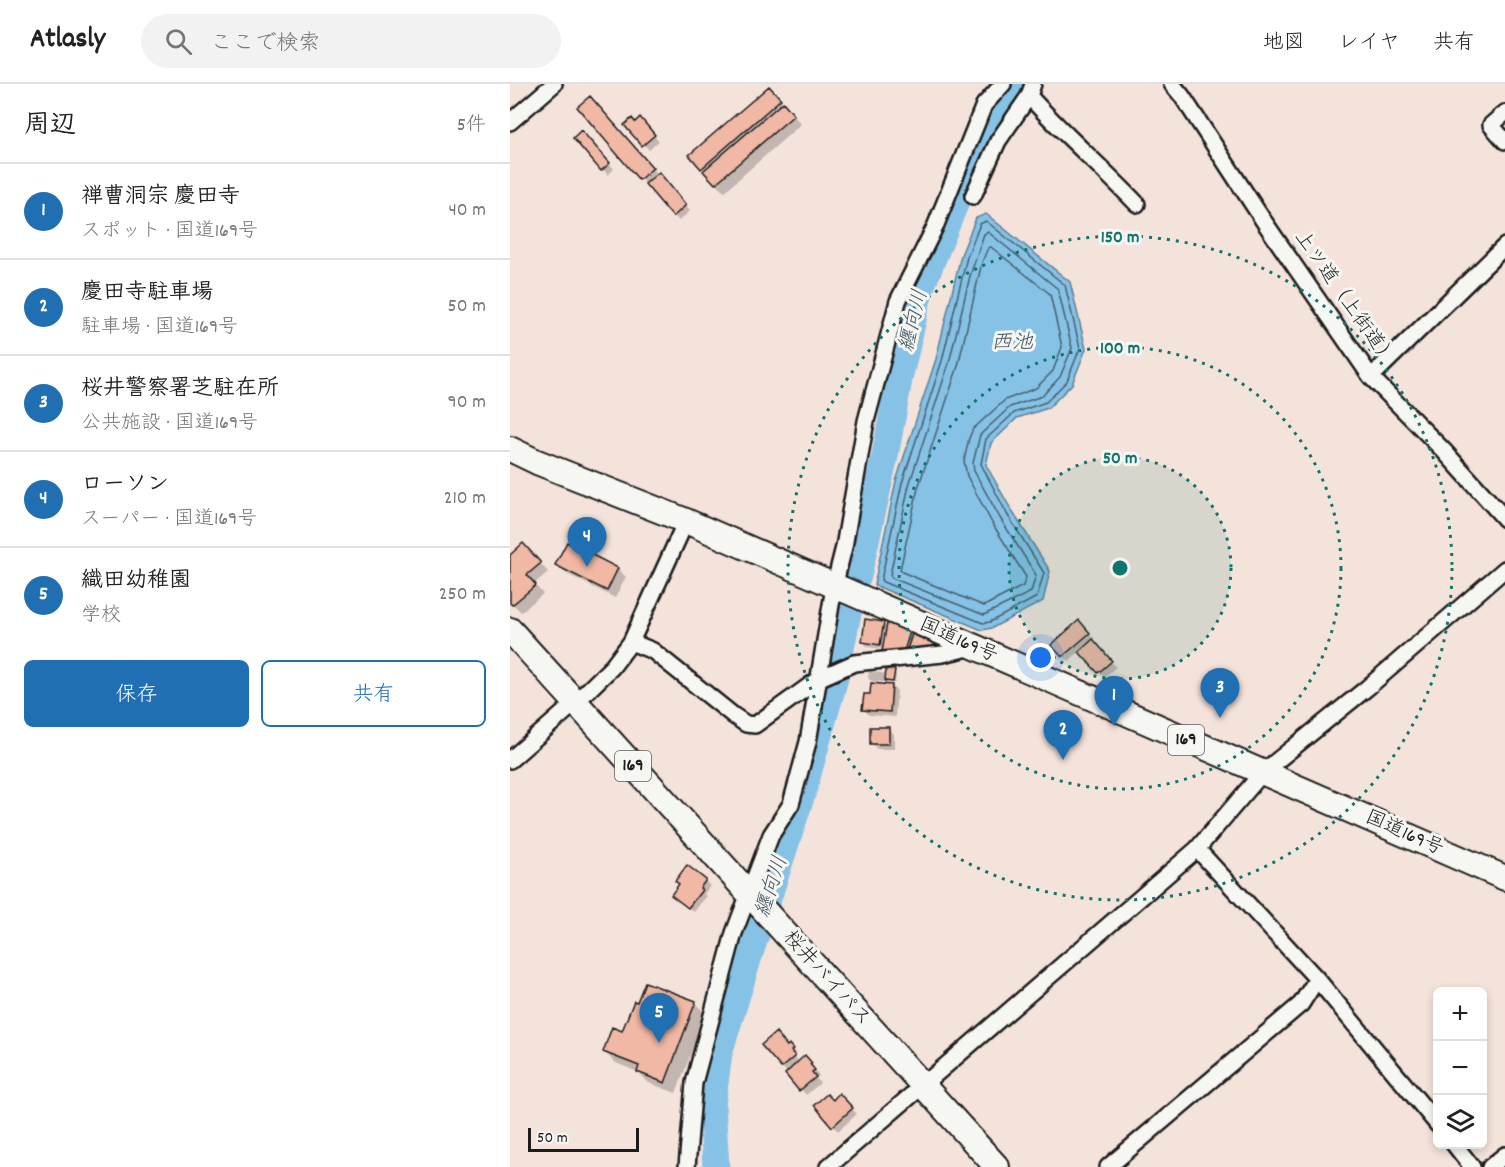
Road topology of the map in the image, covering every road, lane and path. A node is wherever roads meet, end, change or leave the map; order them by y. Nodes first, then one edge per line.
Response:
1 (554, 84) edge
2 (1003, 84) edge
3 (1172, 84) edge
4 (1031, 90) edge
5 (1505, 113) edge
6 (510, 122) edge
7 (1505, 141) edge
8 (972, 196) dead end
9 (1137, 204) dead end
10 (1505, 246) edge
11 (1371, 377) junction
12 (510, 449) edge
13 (1505, 519) edge
14 (686, 521) junction
15 (1505, 569) edge
16 (834, 586) junction
17 (510, 630) edge
18 (631, 642) junction
19 (973, 647) junction
20 (822, 677) junction
21 (575, 703) junction
22 (510, 760) edge
23 (1263, 772) junction
24 (1197, 849) junction
25 (1505, 878) edge
26 (752, 898) junction
27 (1317, 979) junction
28 (922, 1084) junction
29 (1433, 1120) edge
30 (1458, 1149) edge
31 (1505, 1155) edge
32 (687, 1167) edge
33 (828, 1167) edge
34 (998, 1167) edge
35 (1108, 1167) edge
36 (1472, 1167) edge
37 (1490, 1167) edge

1 - 6 street
2 - 16 street
3 - 11 street, 上ツ道（上街道）
4 - 8 street
4 - 9 street
5 - 7 street
10 - 11 street
11 - 13 street, 上ツ道（上街道）
12 - 14 highway, 国道169号 / 169
14 - 16 highway, 国道169号 / 169
14 - 18 street
15 - 23 street
16 - 19 highway, 国道169号 / 169
16 - 20 street
17 - 21 highway, 桜井バイパス / 169
18 - 20 street
18 - 21 street
19 - 20 street
19 - 23 highway, 国道169号 / 169
20 - 26 street
21 - 22 street
21 - 26 highway, 桜井バイパス / 169
23 - 24 street
23 - 25 highway, 国道169号 / 169
24 - 27 street
24 - 28 street
26 - 28 highway, 桜井バイパス / 169
26 - 32 street
27 - 29 street
27 - 35 street
28 - 33 street
28 - 34 highway, 桜井バイパス / 169
30 - 36 street
31 - 37 street

